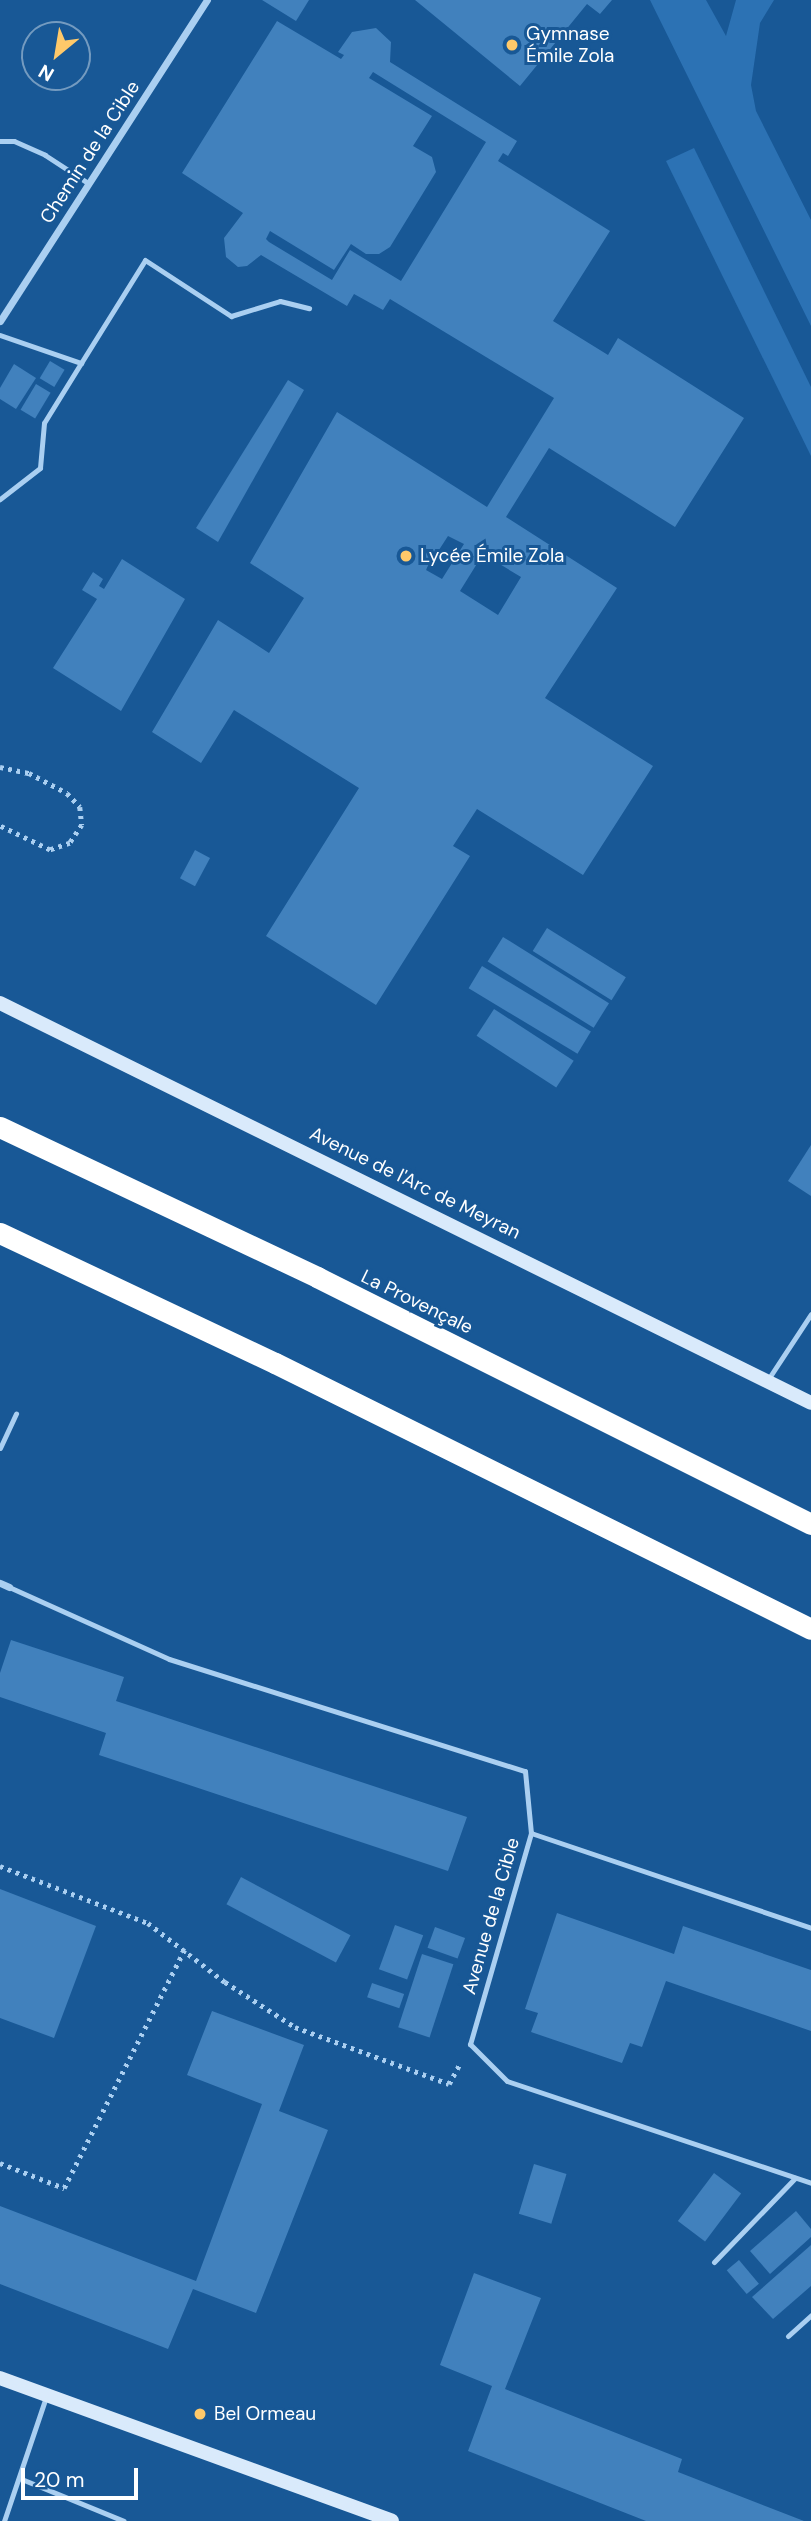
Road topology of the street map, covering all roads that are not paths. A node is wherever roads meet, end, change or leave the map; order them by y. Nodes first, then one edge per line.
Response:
1 (207, 0) edge
2 (0, 141) edge
3 (88, 183) junction
4 (309, 308) dead end
5 (0, 321) edge
6 (0, 335) edge
7 (81, 363) junction
8 (0, 499) edge
9 (0, 1003) edge
10 (0, 1127) edge
11 (0, 1233) edge
12 (811, 1314) edge
13 (767, 1381) junction
14 (811, 1403) edge
15 (16, 1414) dead end
16 (0, 1448) edge
17 (811, 1524) edge
18 (0, 1583) edge
19 (9, 1587) joint
20 (811, 1629) edge
21 (531, 1833) junction
22 (811, 1928) edge
23 (795, 2178) junction
24 (811, 2183) edge
25 (714, 2262) dead end
26 (811, 2315) edge
27 (788, 2336) dead end
28 (0, 2375) edge
29 (47, 2394) junction
30 (19, 2478) junction
31 (4, 2521) edge
32 (124, 2521) edge
33 (392, 2521) edge

1 - 3 street, Chemin de la Cible
2 - 3 lane
3 - 5 street, Chemin de la Cible
4 - 7 lane
6 - 7 lane
7 - 8 lane
9 - 13 main road, Avenue de l'Arc de Meyran
10 - 17 highway, La Provençale
11 - 20 highway
12 - 13 lane
13 - 14 main road, Avenue de l'Arc de Meyran
15 - 16 lane
18 - 19 street, Avenue de la Cible
19 - 21 lane, Avenue de la Cible
21 - 22 lane
21 - 23 lane, Avenue de la Cible
23 - 24 lane, Avenue de la Cible
23 - 25 lane
26 - 27 lane
28 - 29 main road
29 - 30 lane
29 - 33 main road
30 - 31 lane
30 - 32 lane

